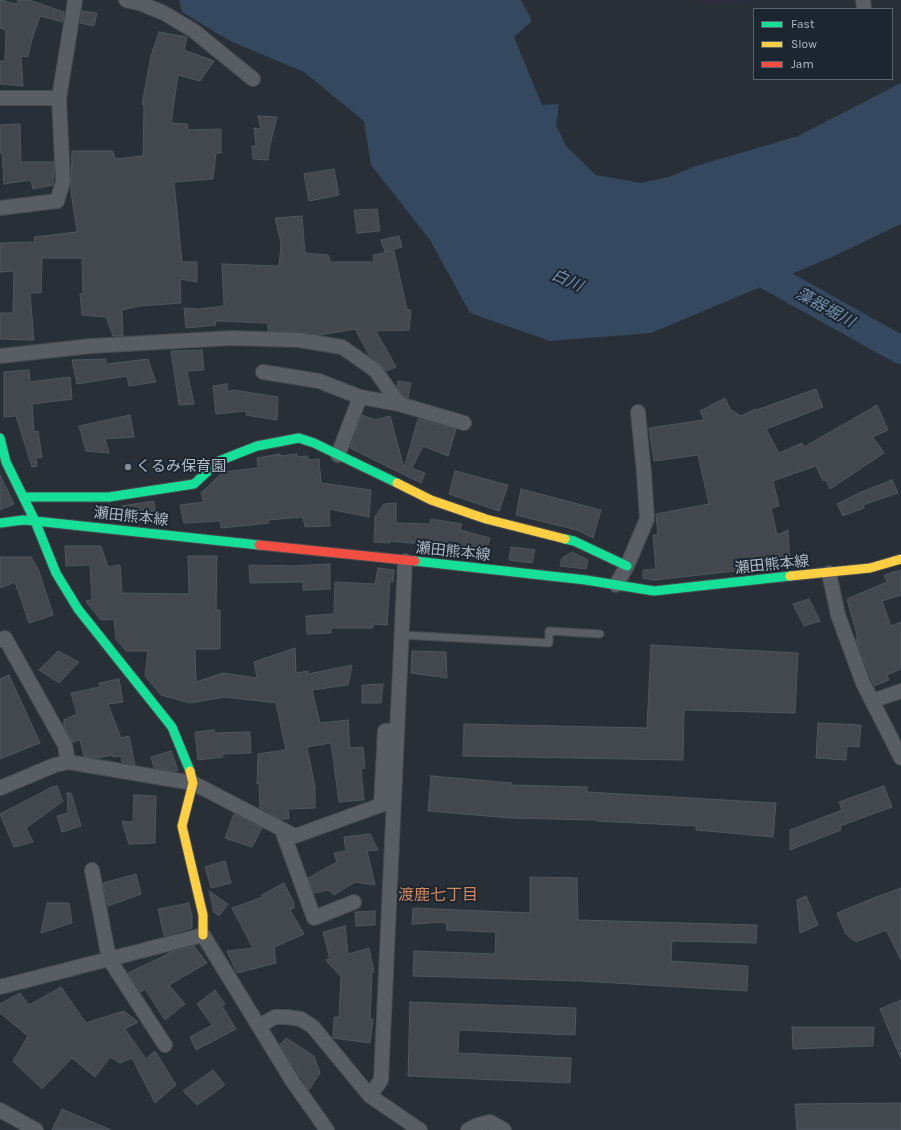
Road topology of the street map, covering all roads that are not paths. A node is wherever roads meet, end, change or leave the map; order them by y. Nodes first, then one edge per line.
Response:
1 (75, 0) edge
2 (126, 0) edge
3 (253, 79) dead end
4 (0, 98) edge
5 (59, 98) junction
6 (0, 208) edge
7 (0, 356) edge
8 (263, 372) dead end
9 (360, 397) junction
10 (399, 404) junction
11 (638, 412) dead end
12 (464, 423) dead end
13 (0, 438) edge
14 (338, 455) junction
15 (23, 497) junction
16 (35, 521) junction
17 (0, 523) edge
18 (901, 559) edge
19 (406, 561) junction
20 (627, 566) junction
21 (829, 573) junction
22 (616, 585) junction
23 (600, 634) dead end
24 (402, 635) junction
25 (0, 640) edge
26 (901, 691) edge
27 (872, 701) junction
28 (397, 730) junction
29 (901, 758) edge
30 (68, 762) junction
31 (193, 783) junction
32 (0, 788) edge
33 (282, 830) junction
34 (92, 870) dead end
35 (354, 902) dead end
36 (203, 935) junction
37 (108, 959) junction
38 (0, 987) edge
39 (258, 1026) junction
40 (165, 1046) dead end
41 (370, 1096) junction
42 (0, 1110) edge
43 (36, 1130) edge
44 (327, 1130) edge
45 (420, 1130) edge
46 (468, 1130) edge
47 (504, 1130) edge

1 - 5 street
2 - 3 street
4 - 5 street
5 - 6 street
7 - 10 street
8 - 9 street
9 - 10 street
9 - 14 street
10 - 12 street
11 - 20 street
13 - 15 street
14 - 15 street
14 - 20 street
15 - 16 street
16 - 17 street, 瀬田熊本線
16 - 19 street, 瀬田熊本線
16 - 31 street
18 - 21 street, 瀬田熊本線
19 - 22 street, 瀬田熊本線
19 - 24 street
20 - 22 street
21 - 22 street, 瀬田熊本線
21 - 27 street
23 - 24 lane
24 - 28 street
25 - 30 street
26 - 27 street
27 - 29 street
28 - 33 street
28 - 41 street
30 - 31 street
30 - 32 street
31 - 33 street
31 - 36 street
33 - 35 street
34 - 37 street
36 - 37 street
36 - 39 street
37 - 38 street
37 - 40 street
39 - 41 street
39 - 44 street
41 - 45 street
42 - 43 street
46 - 47 street

